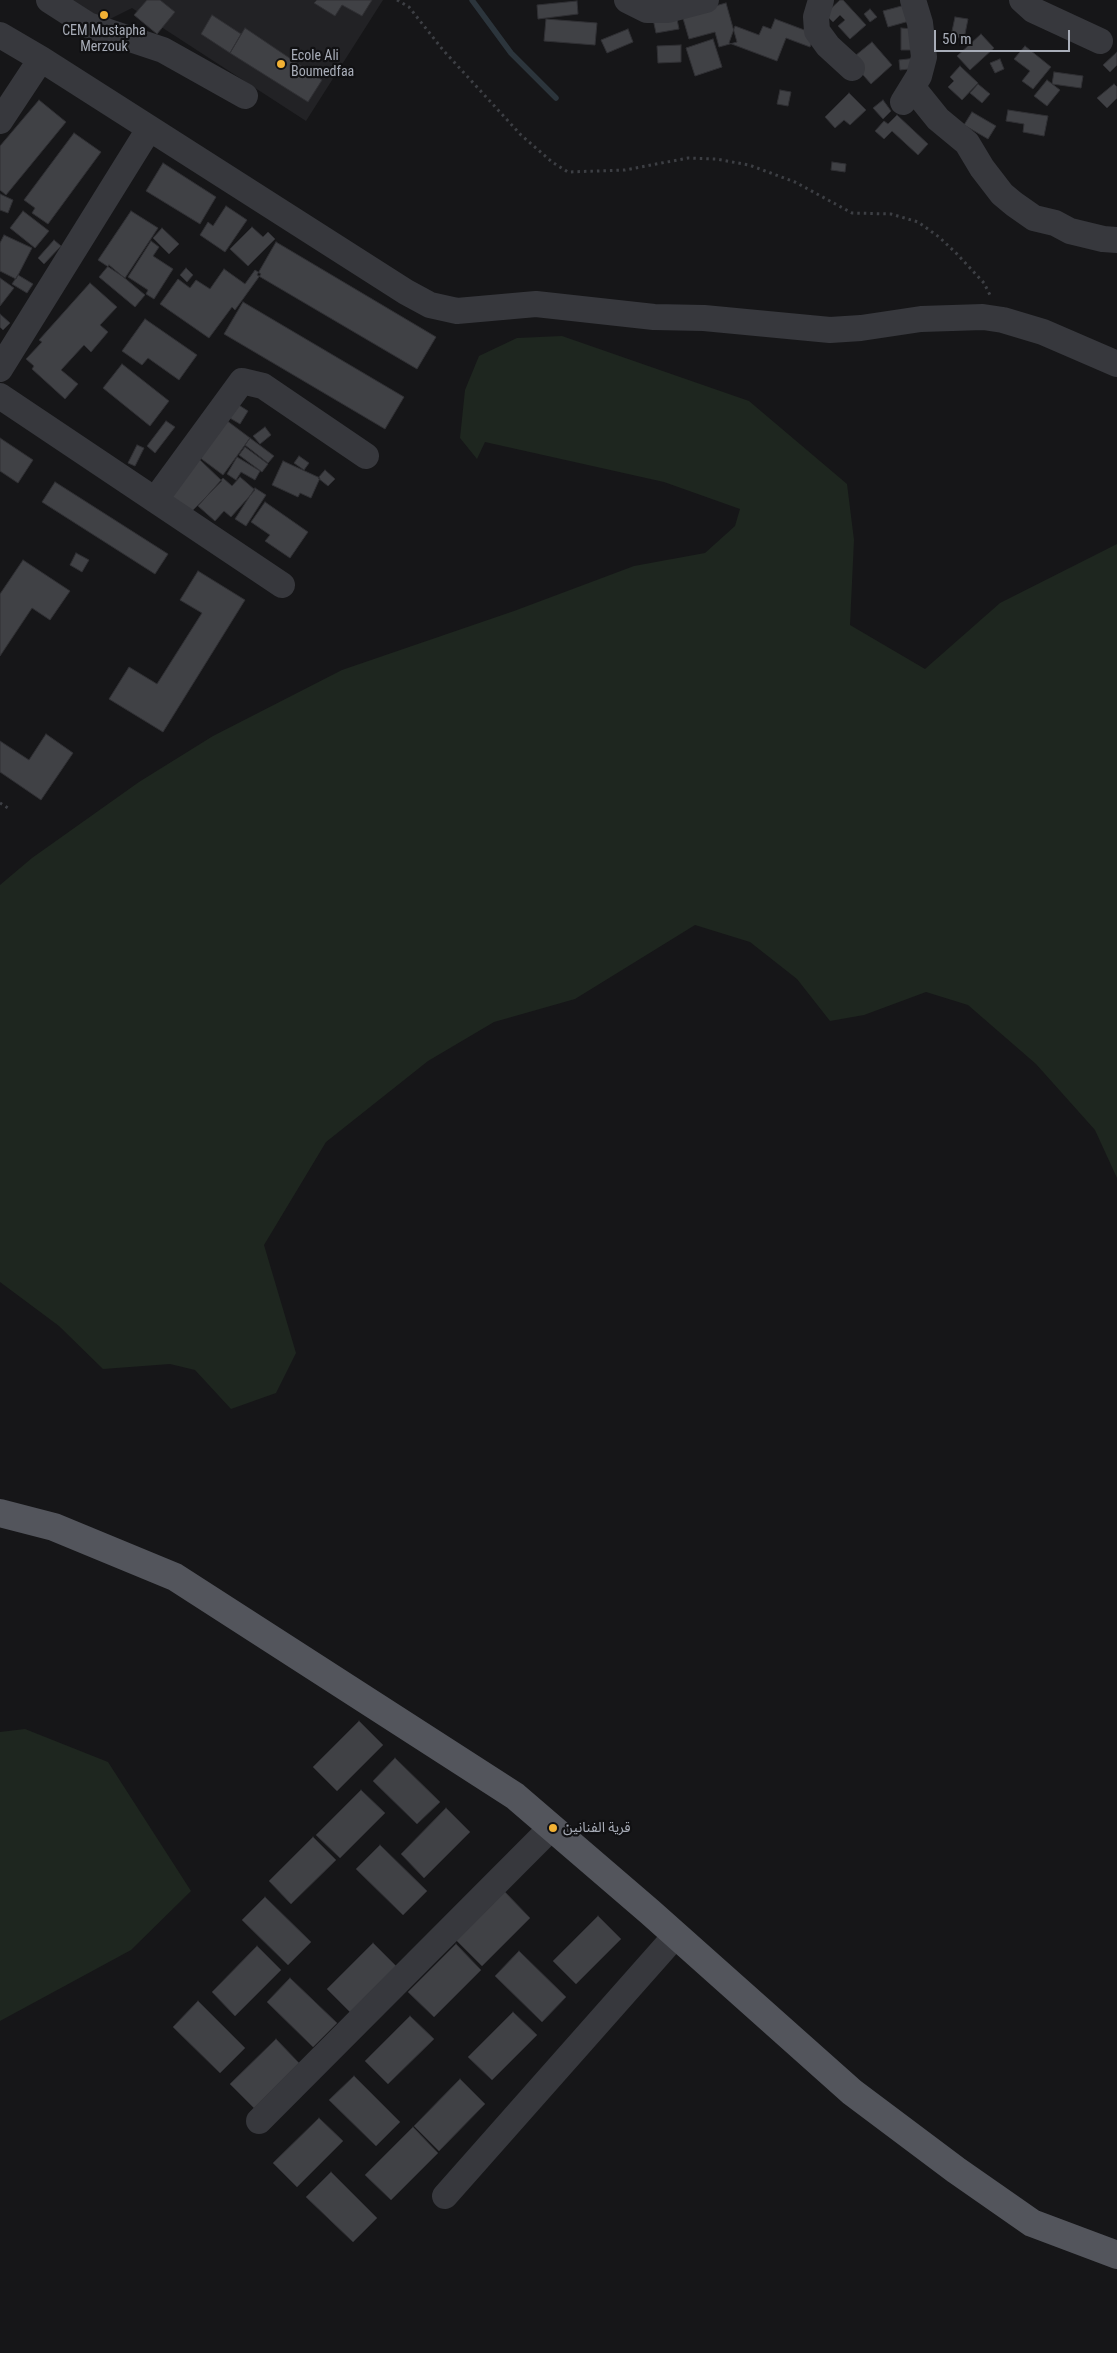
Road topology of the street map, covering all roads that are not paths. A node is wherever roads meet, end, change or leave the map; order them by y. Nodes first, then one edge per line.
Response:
1 (49, 0) edge
2 (627, 0) edge
3 (706, 0) edge
4 (821, 0) edge
5 (913, 0) edge
6 (1022, 0) edge
7 (0, 35) edge
8 (1100, 41) dead end
9 (41, 59) junction
10 (852, 68) dead end
11 (245, 96) dead end
12 (0, 121) edge
13 (149, 129) junction
14 (1117, 240) edge
15 (1117, 364) edge
16 (0, 369) edge
17 (0, 396) edge
18 (366, 456) dead end
19 (155, 500) junction
20 (282, 585) dead end
21 (0, 1513) edge
22 (552, 1827) junction
23 (676, 1935) junction
24 (259, 2121) dead end
25 (445, 2196) dead end
26 (1117, 2255) edge

1 - 11 street
2 - 3 street
4 - 10 street
5 - 14 street
6 - 8 street
7 - 9 street
9 - 12 street
9 - 13 street
13 - 15 street
13 - 16 street
17 - 19 street
18 - 19 street
19 - 20 street
21 - 22 main road
22 - 23 main road
22 - 24 street
23 - 25 street
23 - 26 main road

